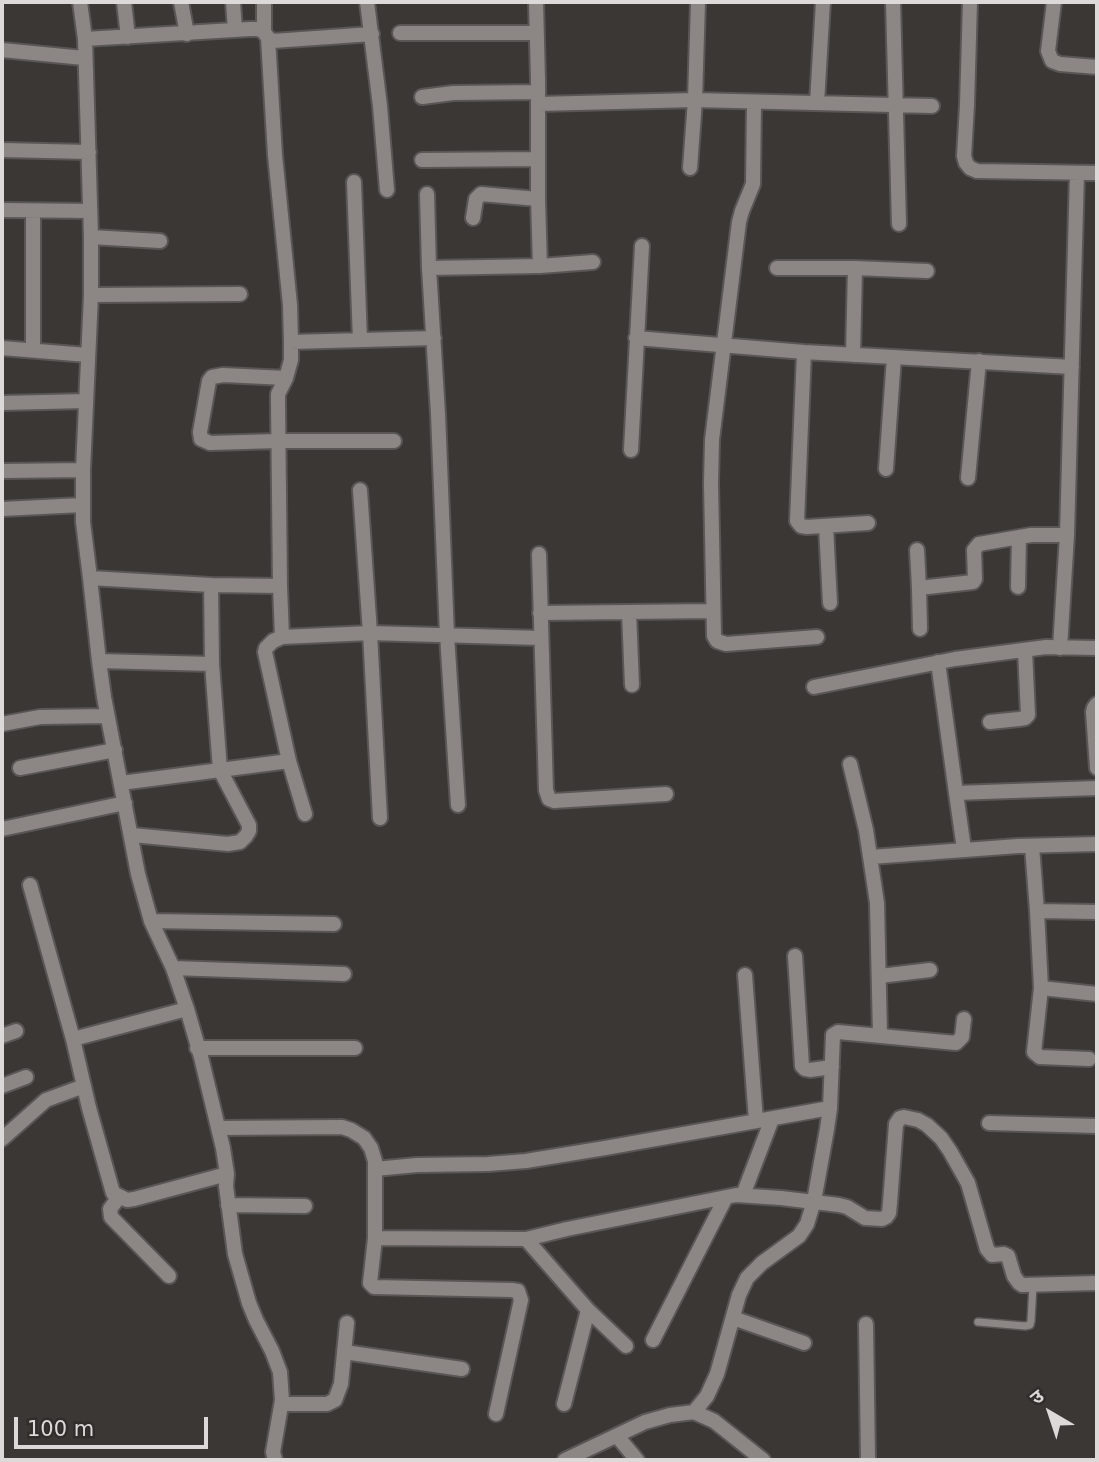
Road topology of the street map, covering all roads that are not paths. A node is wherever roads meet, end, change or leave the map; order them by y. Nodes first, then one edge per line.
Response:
1 (80, 2) edge
2 (124, 2) edge
3 (181, 2) edge
4 (233, 2) edge
5 (264, 2) edge
6 (367, 2) edge
7 (536, 2) edge
8 (698, 2) edge
9 (823, 2) edge
10 (893, 2) edge
11 (970, 2) edge
12 (1054, 2) edge
13 (235, 30) junction
14 (400, 33) dead end
15 (536, 33) junction
16 (187, 34) junction
17 (372, 34) junction
18 (266, 35) junction
19 (128, 37) junction
20 (85, 39) junction
21 (2, 50) edge
22 (85, 58) junction
23 (1097, 67) edge
24 (422, 97) dead end
25 (538, 98) junction
26 (695, 100) junction
27 (754, 102) junction
28 (817, 103) junction
29 (895, 104) junction
30 (932, 106) dead end
31 (2, 150) edge
32 (89, 152) junction
33 (538, 159) junction
34 (422, 160) dead end
35 (690, 167) dead end
36 (1077, 173) junction
37 (1097, 173) edge
38 (354, 182) dead end
39 (387, 190) dead end
40 (427, 194) dead end
41 (538, 199) junction
42 (2, 210) edge
43 (33, 211) junction
44 (90, 211) junction
45 (473, 218) dead end
46 (899, 224) dead end
47 (91, 237) junction
48 (160, 241) dead end
49 (642, 246) dead end
50 (593, 262) dead end
51 (540, 266) junction
52 (429, 268) junction
53 (777, 268) dead end
54 (855, 268) junction
55 (927, 271) dead end
56 (240, 294) dead end
57 (91, 295) junction
58 (434, 338) junction
59 (636, 338) junction
60 (360, 340) junction
61 (291, 342) junction
62 (723, 346) junction
63 (2, 348) edge
64 (33, 350) junction
65 (804, 352) junction
66 (87, 355) junction
67 (853, 355) junction
68 (894, 357) junction
69 (979, 362) junction
70 (1072, 367) junction
71 (286, 378) junction
72 (86, 401) junction
73 (2, 403) edge
74 (278, 440) junction
75 (394, 441) dead end
76 (631, 450) dead end
77 (886, 469) dead end
78 (83, 470) junction
79 (2, 471) edge
80 (968, 478) dead end
81 (360, 490) dead end
82 (82, 505) junction
83 (2, 509) edge
84 (868, 523) dead end
85 (826, 526) junction
86 (1067, 535) junction
87 (1019, 537) junction
88 (917, 550) dead end
89 (539, 554) dead end
90 (90, 578) junction
91 (211, 584) junction
92 (280, 586) junction
93 (1018, 587) dead end
94 (919, 588) junction
95 (830, 603) dead end
96 (713, 611) junction
97 (629, 612) junction
98 (540, 613) junction
99 (920, 629) dead end
100 (370, 633) junction
101 (447, 635) junction
102 (282, 637) junction
103 (817, 637) dead end
104 (540, 638) junction
105 (1060, 648) junction
106 (1097, 648) edge
107 (1025, 650) junction
108 (99, 661) junction
109 (939, 662) junction
110 (212, 664) junction
111 (632, 685) dead end
112 (814, 687) dead end
113 (1097, 704) edge
114 (107, 716) junction
115 (990, 722) dead end
116 (2, 724) edge
117 (115, 750) junction
118 (289, 761) junction
119 (850, 764) dead end
120 (20, 768) dead end
121 (1097, 768) edge
122 (220, 770) junction
123 (121, 783) junction
124 (1097, 788) edge
125 (956, 793) junction
126 (666, 794) dead end
127 (125, 803) junction
128 (458, 804) dead end
129 (306, 814) dead end
130 (380, 818) dead end
131 (2, 829) edge
132 (132, 835) junction
133 (1097, 844) edge
134 (1031, 846) junction
135 (964, 849) junction
136 (871, 857) junction
137 (30, 885) dead end
138 (1037, 911) junction
139 (1097, 912) edge
140 (151, 921) junction
141 (334, 924) dead end
142 (795, 956) dead end
143 (173, 968) junction
144 (930, 970) dead end
145 (344, 974) dead end
146 (745, 975) dead end
147 (880, 976) junction
148 (1041, 988) junction
149 (1097, 995) edge
150 (187, 1009) junction
151 (964, 1019) dead end
152 (880, 1035) junction
153 (73, 1039) junction
154 (197, 1048) junction
155 (355, 1048) dead end
156 (1089, 1059) dead end
157 (832, 1067) junction
158 (26, 1077) dead end
159 (2, 1086) edge
160 (84, 1086) junction
161 (830, 1108) junction
162 (772, 1119) junction
163 (756, 1121) junction
164 (989, 1123) dead end
165 (1097, 1126) edge
166 (218, 1128) junction
167 (2, 1139) edge
168 (375, 1169) junction
169 (227, 1174) junction
170 (743, 1195) junction
171 (119, 1197) junction
172 (726, 1197) junction
173 (814, 1201) junction
174 (228, 1205) junction
175 (305, 1206) dead end
176 (375, 1238) junction
177 (526, 1239) junction
178 (169, 1276) dead end
179 (1097, 1283) edge
180 (1033, 1285) junction
181 (587, 1310) junction
182 (733, 1318) junction
183 (978, 1322) dead end
184 (347, 1323) dead end
185 (866, 1324) dead end
186 (653, 1340) dead end
187 (804, 1343) dead end
188 (626, 1346) dead end
189 (344, 1352) junction
190 (462, 1369) dead end
191 (282, 1404) junction
192 (564, 1404) dead end
193 (694, 1412) junction
194 (496, 1414) dead end
195 (617, 1436) junction
196 (275, 1460) edge
197 (565, 1460) edge
198 (637, 1460) edge
199 (764, 1460) edge
200 (868, 1460) edge

1 - 20 street
2 - 19 street
3 - 16 street
4 - 13 street
5 - 18 street
6 - 17 street
7 - 15 street
8 - 26 street
9 - 28 street
10 - 29 street
11 - 36 street
12 - 23 street
13 - 16 street
13 - 18 street
14 - 15 street
15 - 25 street
16 - 19 street
17 - 18 street
17 - 39 street
18 - 61 street
19 - 20 street
20 - 22 street
21 - 22 street
22 - 32 street
24 - 25 street
25 - 26 street
25 - 33 street
26 - 27 street
26 - 35 street
27 - 28 street
27 - 62 street
28 - 29 street
29 - 30 street
29 - 46 street
31 - 32 street
32 - 44 street
33 - 34 street
33 - 41 street
36 - 37 street
36 - 70 street
38 - 60 street
40 - 52 street
41 - 45 street
41 - 51 street
42 - 43 street
43 - 44 street
43 - 64 street
44 - 47 street
47 - 48 street
47 - 57 street
49 - 59 street
50 - 51 street
51 - 52 street
52 - 58 street
53 - 54 street
54 - 55 street
54 - 67 street
56 - 57 street
57 - 66 street
58 - 60 street
58 - 101 street
59 - 62 street
59 - 76 street
60 - 61 street
61 - 71 street
62 - 65 street
62 - 96 street
63 - 64 street
64 - 66 street
65 - 67 street
65 - 85 street
66 - 72 street
67 - 68 street
68 - 69 street
68 - 77 street
69 - 70 street
69 - 80 street
70 - 86 street
71 - 74 street
71 - 74 street
72 - 73 street
72 - 78 street
74 - 75 street
74 - 92 street
78 - 79 street
78 - 82 street
81 - 100 street
82 - 83 street
82 - 90 street
84 - 85 street
85 - 95 street
86 - 87 street
86 - 105 street
87 - 93 street
87 - 94 street
88 - 94 street
89 - 98 street
90 - 91 street
90 - 108 street
91 - 92 street
91 - 110 street
92 - 102 street
94 - 99 street
96 - 97 street
96 - 103 street
97 - 98 street
97 - 111 street
98 - 104 street
100 - 101 street
100 - 102 street
100 - 130 street
101 - 104 street
101 - 128 street
102 - 118 street
104 - 126 street
105 - 106 street
105 - 107 street
107 - 109 street
107 - 115 street
108 - 110 street
108 - 114 street
109 - 112 street
109 - 125 street
110 - 122 street
113 - 121 street
114 - 116 street
114 - 117 street
117 - 120 street
117 - 123 street
118 - 122 street
118 - 129 street
119 - 136 street
122 - 123 street
122 - 132 street
123 - 127 street
124 - 125 street
125 - 135 street
127 - 131 street
127 - 132 street
132 - 140 street
133 - 134 street
134 - 135 street
134 - 138 street
135 - 136 street
136 - 147 street
137 - 153 street
138 - 139 street
138 - 148 street
140 - 141 street
140 - 143 street
142 - 157 street
143 - 145 street
143 - 150 street
144 - 147 street
146 - 163 street
147 - 152 street
148 - 149 street
148 - 156 street
150 - 153 street
150 - 154 street
151 - 152 street
152 - 157 street
153 - 160 street
154 - 155 street
154 - 166 street
157 - 161 street
158 - 159 street
160 - 167 street
160 - 171 street
161 - 162 street
161 - 173 street
162 - 163 street
162 - 170 street
163 - 168 street
164 - 165 street
166 - 168 street
166 - 169 street
168 - 176 street
169 - 171 street
169 - 174 street
170 - 172 street
170 - 173 street
171 - 178 street
172 - 177 street
172 - 186 street
173 - 180 street
173 - 182 street
174 - 175 street
174 - 191 street
176 - 177 street
176 - 194 street
177 - 181 street
179 - 180 street
180 - 183 lane
181 - 188 street
181 - 192 street
182 - 187 street
182 - 193 street
184 - 189 street
185 - 200 street
189 - 190 street
189 - 191 street
191 - 196 street
193 - 195 street
193 - 199 street
195 - 197 street
195 - 198 street

